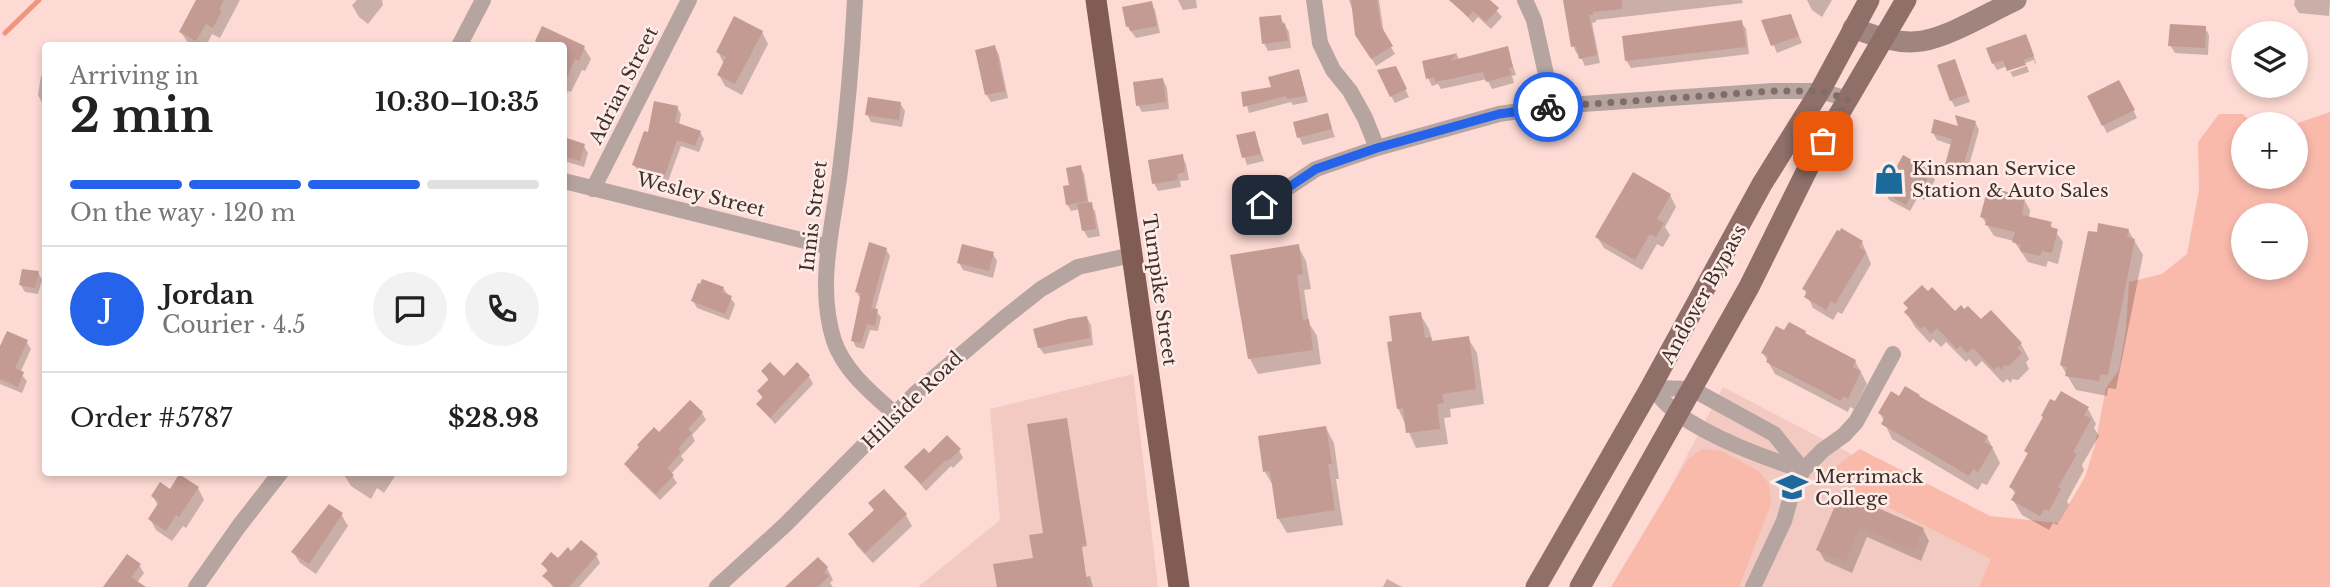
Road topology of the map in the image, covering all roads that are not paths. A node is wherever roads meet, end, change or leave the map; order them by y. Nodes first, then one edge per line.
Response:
1 (483, 0) edge
2 (689, 0) edge
3 (855, 0) edge
4 (1096, 0) edge
5 (1314, 0) edge
6 (1525, 0) edge
7 (1869, 0) edge
8 (1906, 0) edge
9 (2016, 0) edge
10 (1853, 28) junction
11 (1883, 39) junction
12 (462, 42) edge
13 (1820, 91) junction
14 (1848, 99) junction
15 (1553, 106) junction
16 (1377, 148) junction
17 (567, 181) edge
18 (593, 189) junction
19 (1262, 205) dead end
20 (829, 247) junction
21 (1132, 255) junction
22 (1893, 354) dead end
23 (1651, 387) junction
24 (1692, 389) junction
25 (895, 414) junction
26 (1678, 414) junction
27 (1803, 470) junction
28 (278, 476) edge
29 (196, 587) edge
30 (717, 587) edge
31 (1179, 587) edge
32 (1536, 587) edge
33 (1580, 587) edge
34 (1753, 587) edge

1 - 12 street
2 - 18 street, Adrian Street
3 - 20 street, Innis Street
4 - 21 highway, Turnpike Street
5 - 16 street
6 - 15 street
7 - 10 main road, Andover Bypass
8 - 11 main road, Andover Bypass
9 - 11 street
10 - 11 street
10 - 13 main road, Andover Bypass
11 - 14 main road, Andover Bypass
13 - 14 street
13 - 15 street
13 - 23 main road, Andover Bypass
14 - 24 main road, Andover Bypass
15 - 16 street
16 - 19 street
17 - 18 street, Wesley Street
18 - 20 street, Wesley Street
20 - 25 street, Innis Street
21 - 25 street, Hillside Road
21 - 31 highway, Turnpike Street
22 - 27 street
23 - 24 street
23 - 26 street
23 - 32 main road, Andover Bypass
24 - 26 main road, Andover Bypass
24 - 27 street
25 - 30 street, Hillside Road
26 - 27 street
26 - 33 main road, Andover Bypass
27 - 34 street
28 - 29 street

